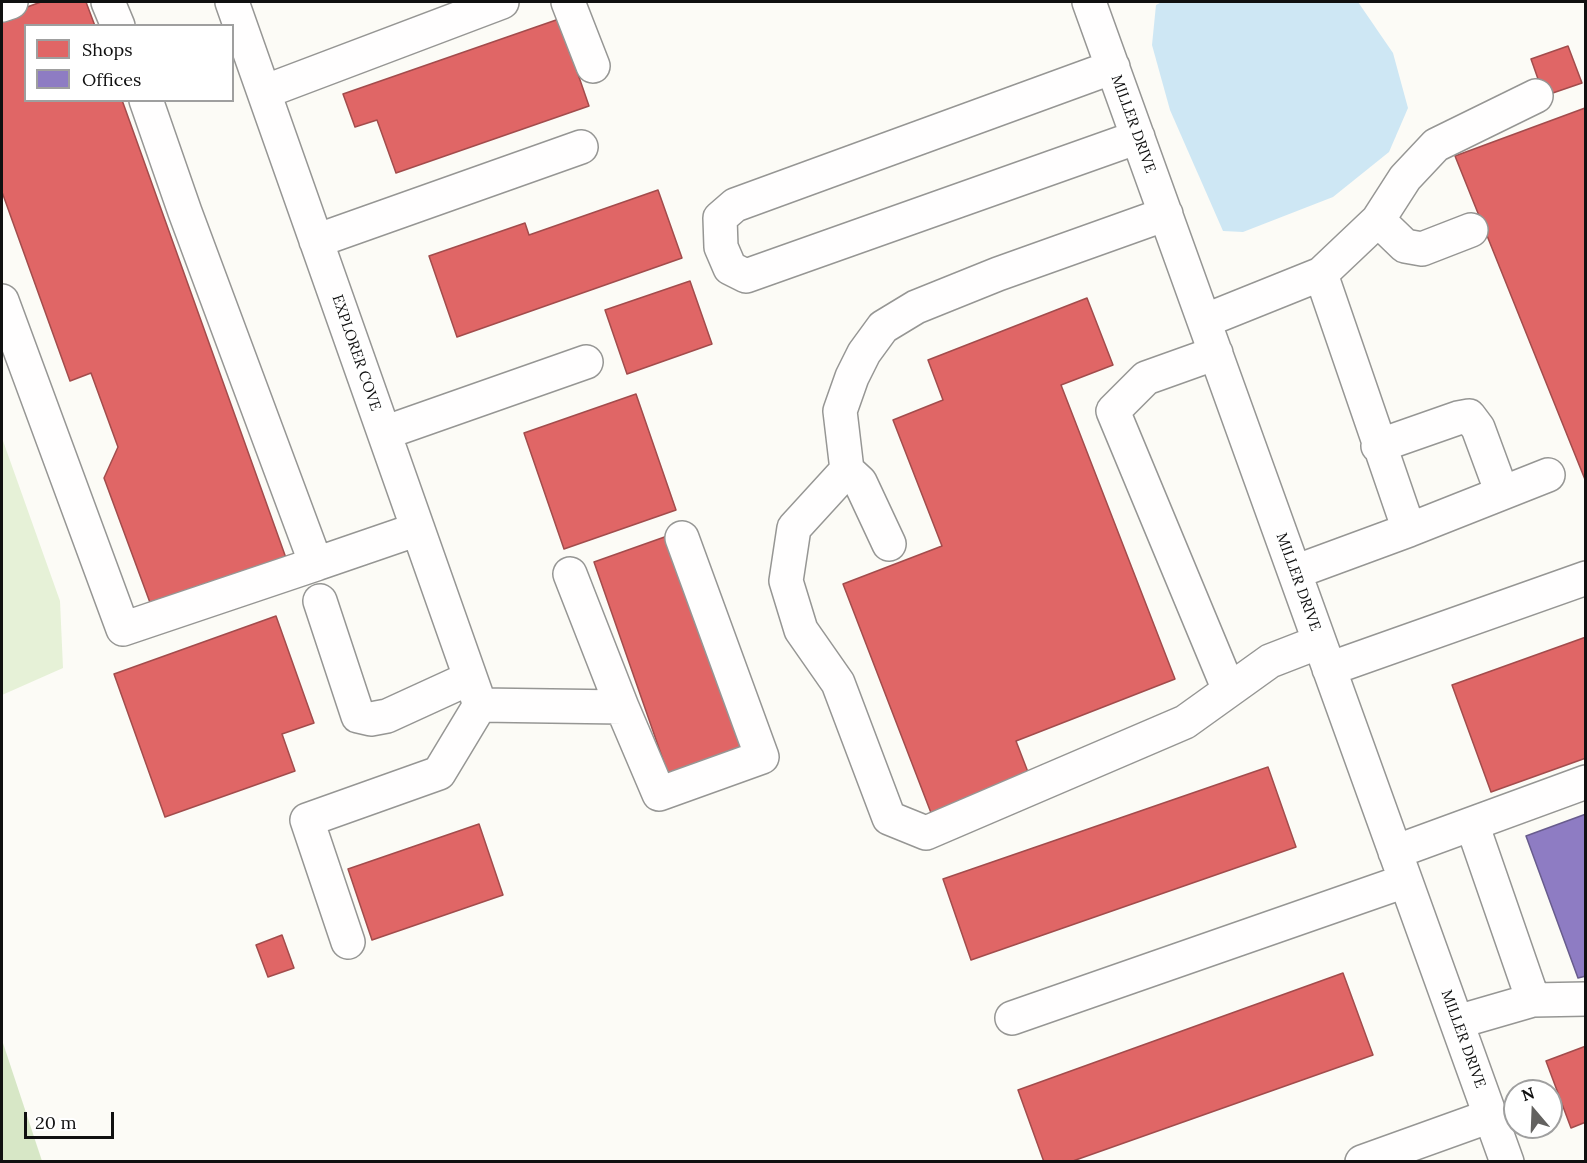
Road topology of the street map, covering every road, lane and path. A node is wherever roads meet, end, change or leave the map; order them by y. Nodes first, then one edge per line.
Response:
1 (11, 2) edge
2 (108, 2) edge
3 (232, 2) edge
4 (502, 2) edge
5 (568, 2) edge
6 (1089, 2) edge
7 (2, 5) edge
8 (117, 24) edge
9 (593, 66) dead end
10 (1113, 67) junction
11 (264, 92) junction
12 (1536, 96) dead end
13 (147, 102) edge
14 (1138, 137) junction
15 (581, 147) dead end
16 (1166, 214) junction
17 (1378, 220) junction
18 (1472, 230) dead end
19 (316, 241) junction
20 (1321, 274) junction
21 (2, 301) edge
22 (1204, 321) junction
23 (1216, 353) junction
24 (586, 362) dead end
25 (384, 434) junction
26 (1378, 446) junction
27 (847, 470) junction
28 (1548, 475) dead end
29 (1502, 493) junction
30 (418, 529) junction
31 (1409, 530) junction
32 (682, 538) dead end
33 (889, 544) dead end
34 (316, 564) junction
35 (1295, 572) junction
36 (570, 574) dead end
37 (1586, 578) edge
38 (320, 601) dead end
39 (1324, 655) junction
40 (1229, 690) junction
41 (475, 691) junction
42 (622, 707) junction
43 (1586, 782) edge
44 (1472, 824) junction
45 (1400, 866) junction
46 (348, 942) dead end
47 (1586, 999) edge
48 (1533, 1000) junction
49 (1012, 1018) dead end
50 (1457, 1022) junction
51 (1490, 1116) junction
52 (1362, 1161) edge
53 (1507, 1161) edge

1 - 7 street
2 - 8 street
3 - 11 street, EXPLORER COVE
4 - 11 street
5 - 9 street
6 - 10 street, MILLER DRIVE
10 - 14 street, MILLER DRIVE
10 - 14 street
11 - 19 street, EXPLORER COVE
12 - 17 street
13 - 34 street
14 - 16 street, MILLER DRIVE
15 - 19 street
16 - 22 street, MILLER DRIVE
16 - 27 street
17 - 18 street
17 - 20 street
19 - 25 street, EXPLORER COVE
20 - 22 street
20 - 26 street
21 - 34 street
22 - 23 street, MILLER DRIVE
23 - 35 street, MILLER DRIVE
23 - 40 street
24 - 25 street
25 - 30 street, EXPLORER COVE
26 - 29 street
26 - 31 street
27 - 33 street
27 - 40 street
28 - 29 street
29 - 31 street
30 - 34 street
30 - 41 street, EXPLORER COVE
31 - 35 street
32 - 42 street
35 - 39 street, MILLER DRIVE
36 - 42 street
37 - 39 street
38 - 41 street
39 - 40 street
39 - 45 street, MILLER DRIVE
41 - 42 street
41 - 46 street
43 - 44 street
44 - 45 street
44 - 48 street
45 - 49 street
45 - 50 street, MILLER DRIVE
47 - 48 street
48 - 50 street
50 - 51 street, MILLER DRIVE
51 - 52 street
51 - 53 street, MILLER DRIVE

